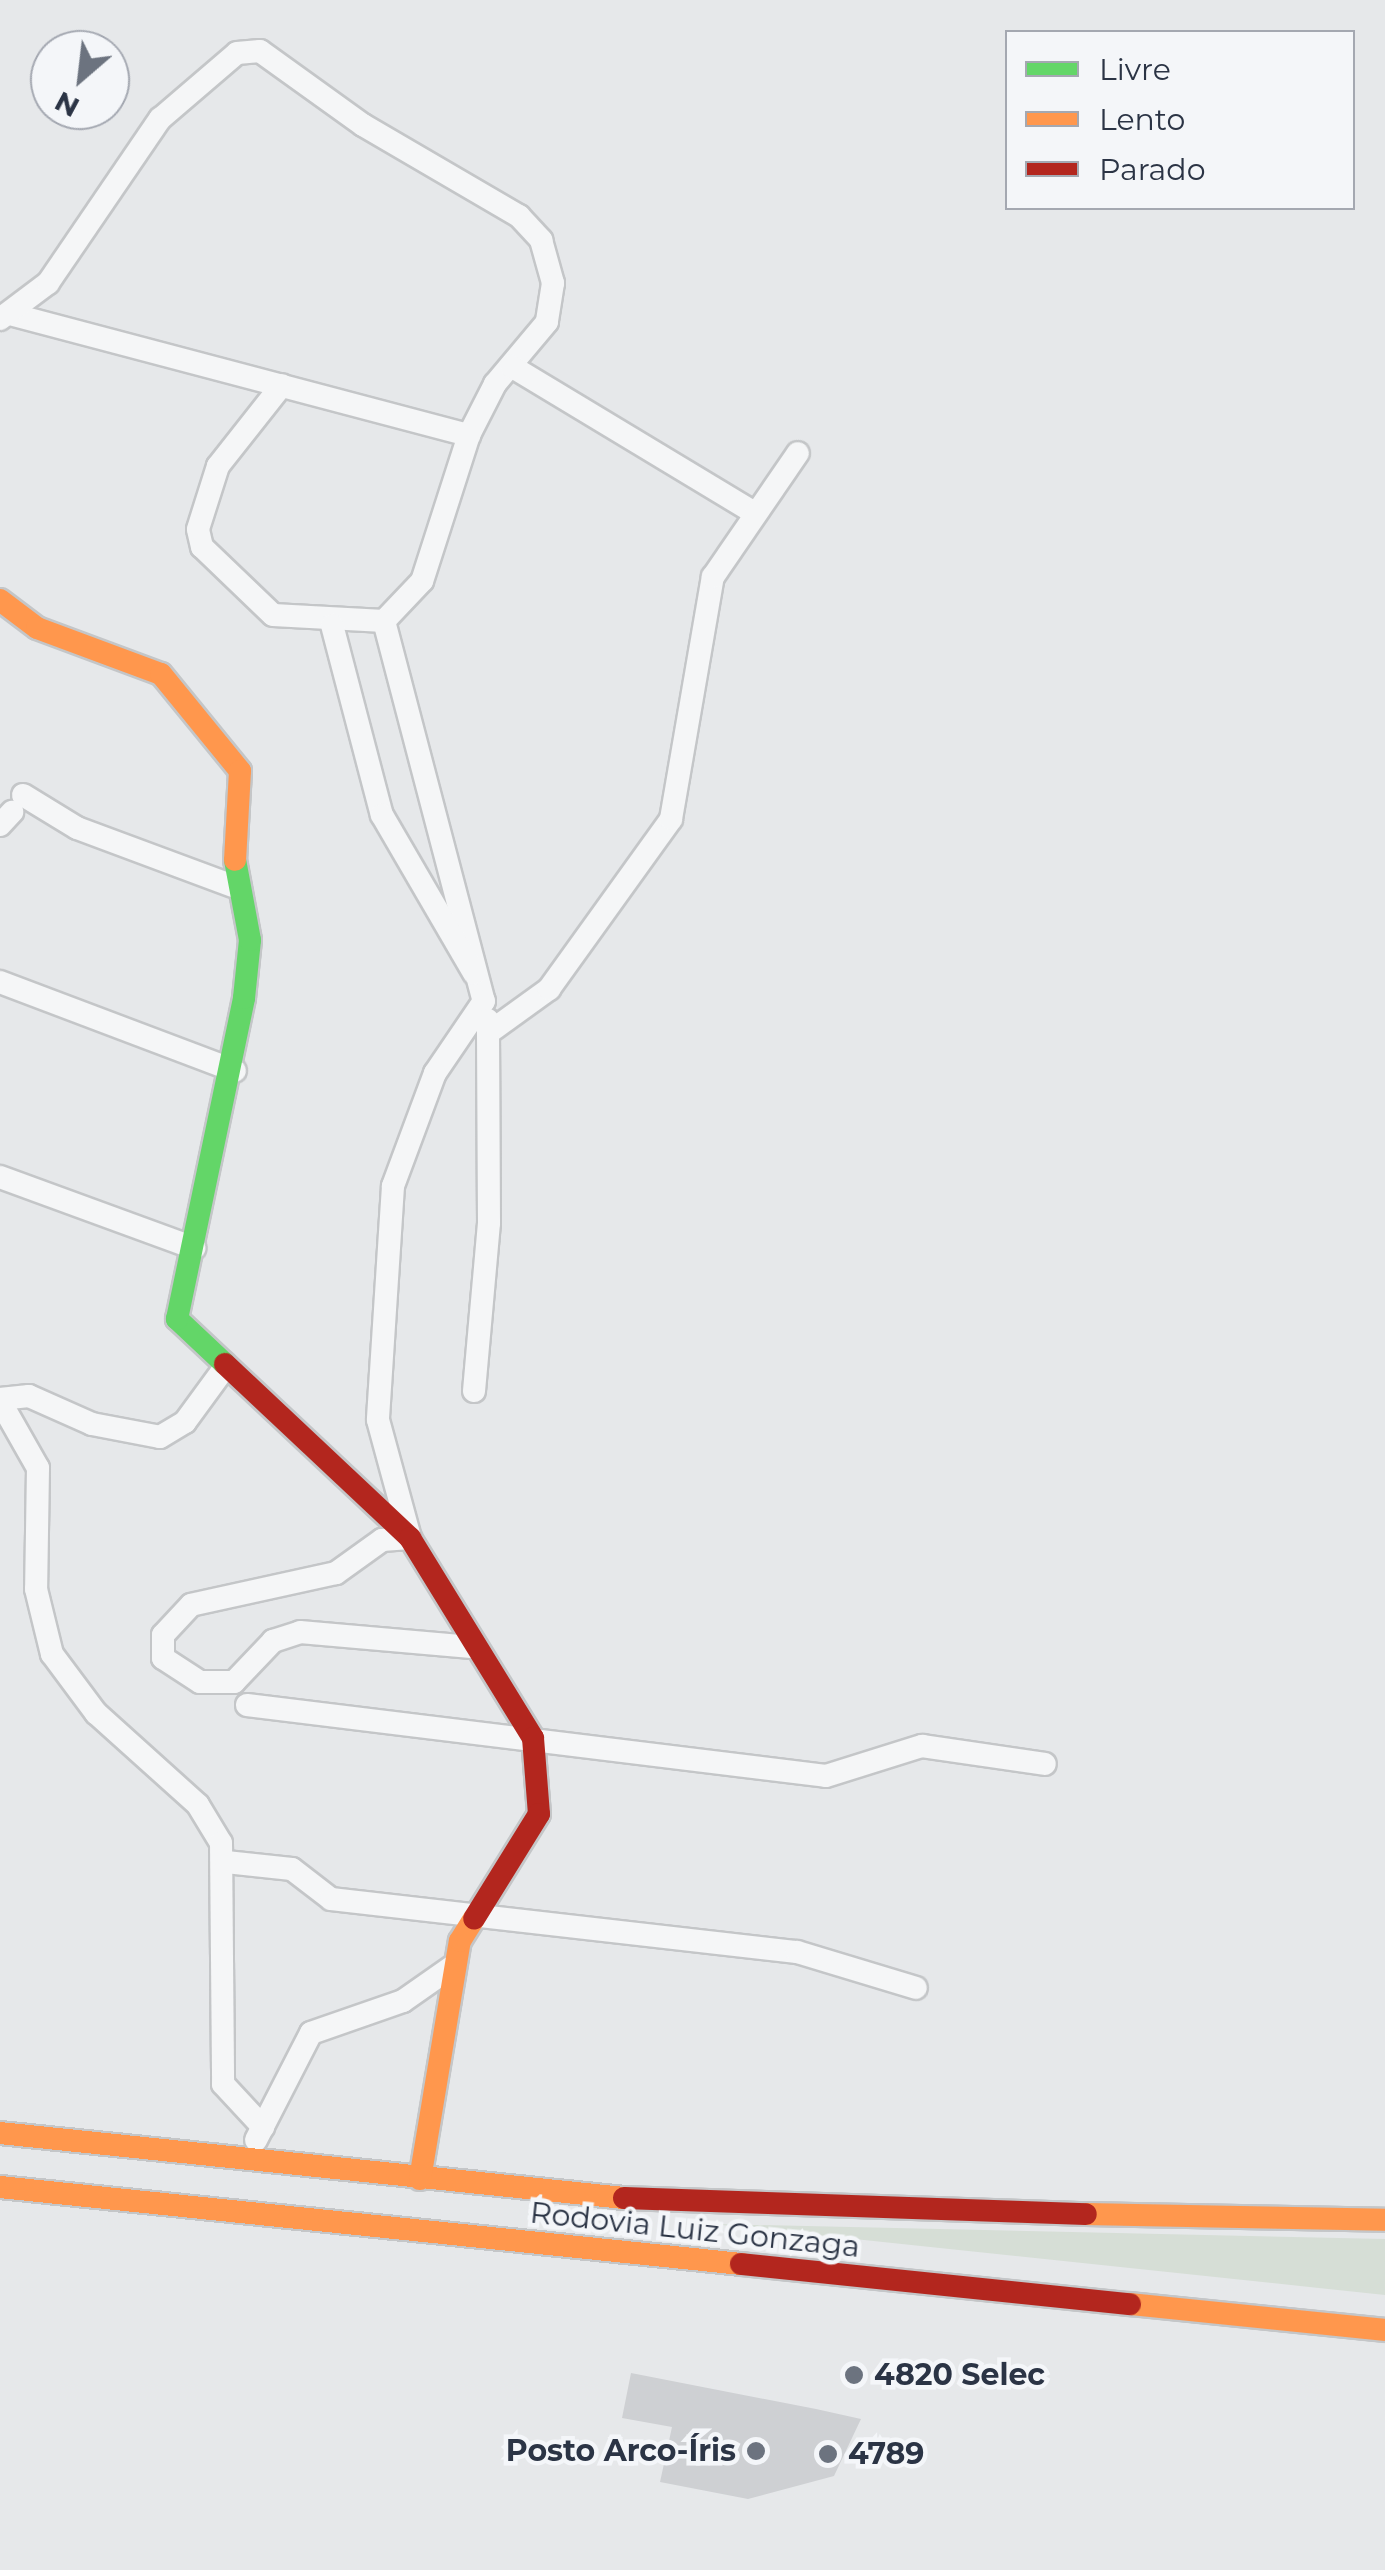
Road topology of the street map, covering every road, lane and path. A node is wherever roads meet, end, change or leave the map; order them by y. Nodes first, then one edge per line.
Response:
1 (5, 316) edge
2 (511, 366) junction
3 (282, 385) junction
4 (469, 435) junction
5 (798, 452) dead end
6 (752, 512) junction
7 (0, 600) edge
8 (384, 621) junction
9 (332, 624) junction
10 (12, 811) edge
11 (233, 886) junction
12 (0, 982) edge
13 (483, 992) junction
14 (490, 1031) junction
15 (235, 1071) junction
16 (0, 1177) edge
17 (194, 1248) junction
18 (226, 1366) junction
19 (474, 1391) dead end
20 (0, 1400) edge
21 (410, 1538) junction
22 (471, 1647) junction
23 (246, 1704) dead end
24 (533, 1738) junction
25 (1045, 1764) dead end
26 (226, 1862) junction
27 (472, 1913) junction
28 (453, 1966) junction
29 (916, 1988) dead end
30 (263, 2127) junction
31 (0, 2133) edge
32 (244, 2161) junction
33 (420, 2179) junction
34 (0, 2187) edge
35 (1385, 2220) edge
36 (1385, 2330) edge

1 - 2 street
1 - 3 street
2 - 4 street
2 - 6 street
3 - 4 street
3 - 9 street
4 - 8 street
5 - 6 street
6 - 14 street
7 - 11 main road
8 - 9 street
8 - 13 street
9 - 13 street
10 - 11 street
11 - 15 main road
12 - 15 street
13 - 14 street
13 - 21 street
14 - 19 street
15 - 17 main road
16 - 17 street
17 - 18 main road
18 - 20 street
18 - 21 main road
20 - 26 street
21 - 22 main road
21 - 22 street
22 - 24 main road
23 - 24 street
24 - 25 street
24 - 27 main road
26 - 27 street
26 - 30 street
27 - 28 main road
27 - 29 street
28 - 30 street
28 - 33 main road
30 - 32 street
31 - 32 main road, Rodovia Luiz Gonzaga
32 - 33 main road, Rodovia Luiz Gonzaga
33 - 35 main road, Rodovia Luiz Gonzaga
34 - 36 main road, Rodovia Luiz Gonzaga

